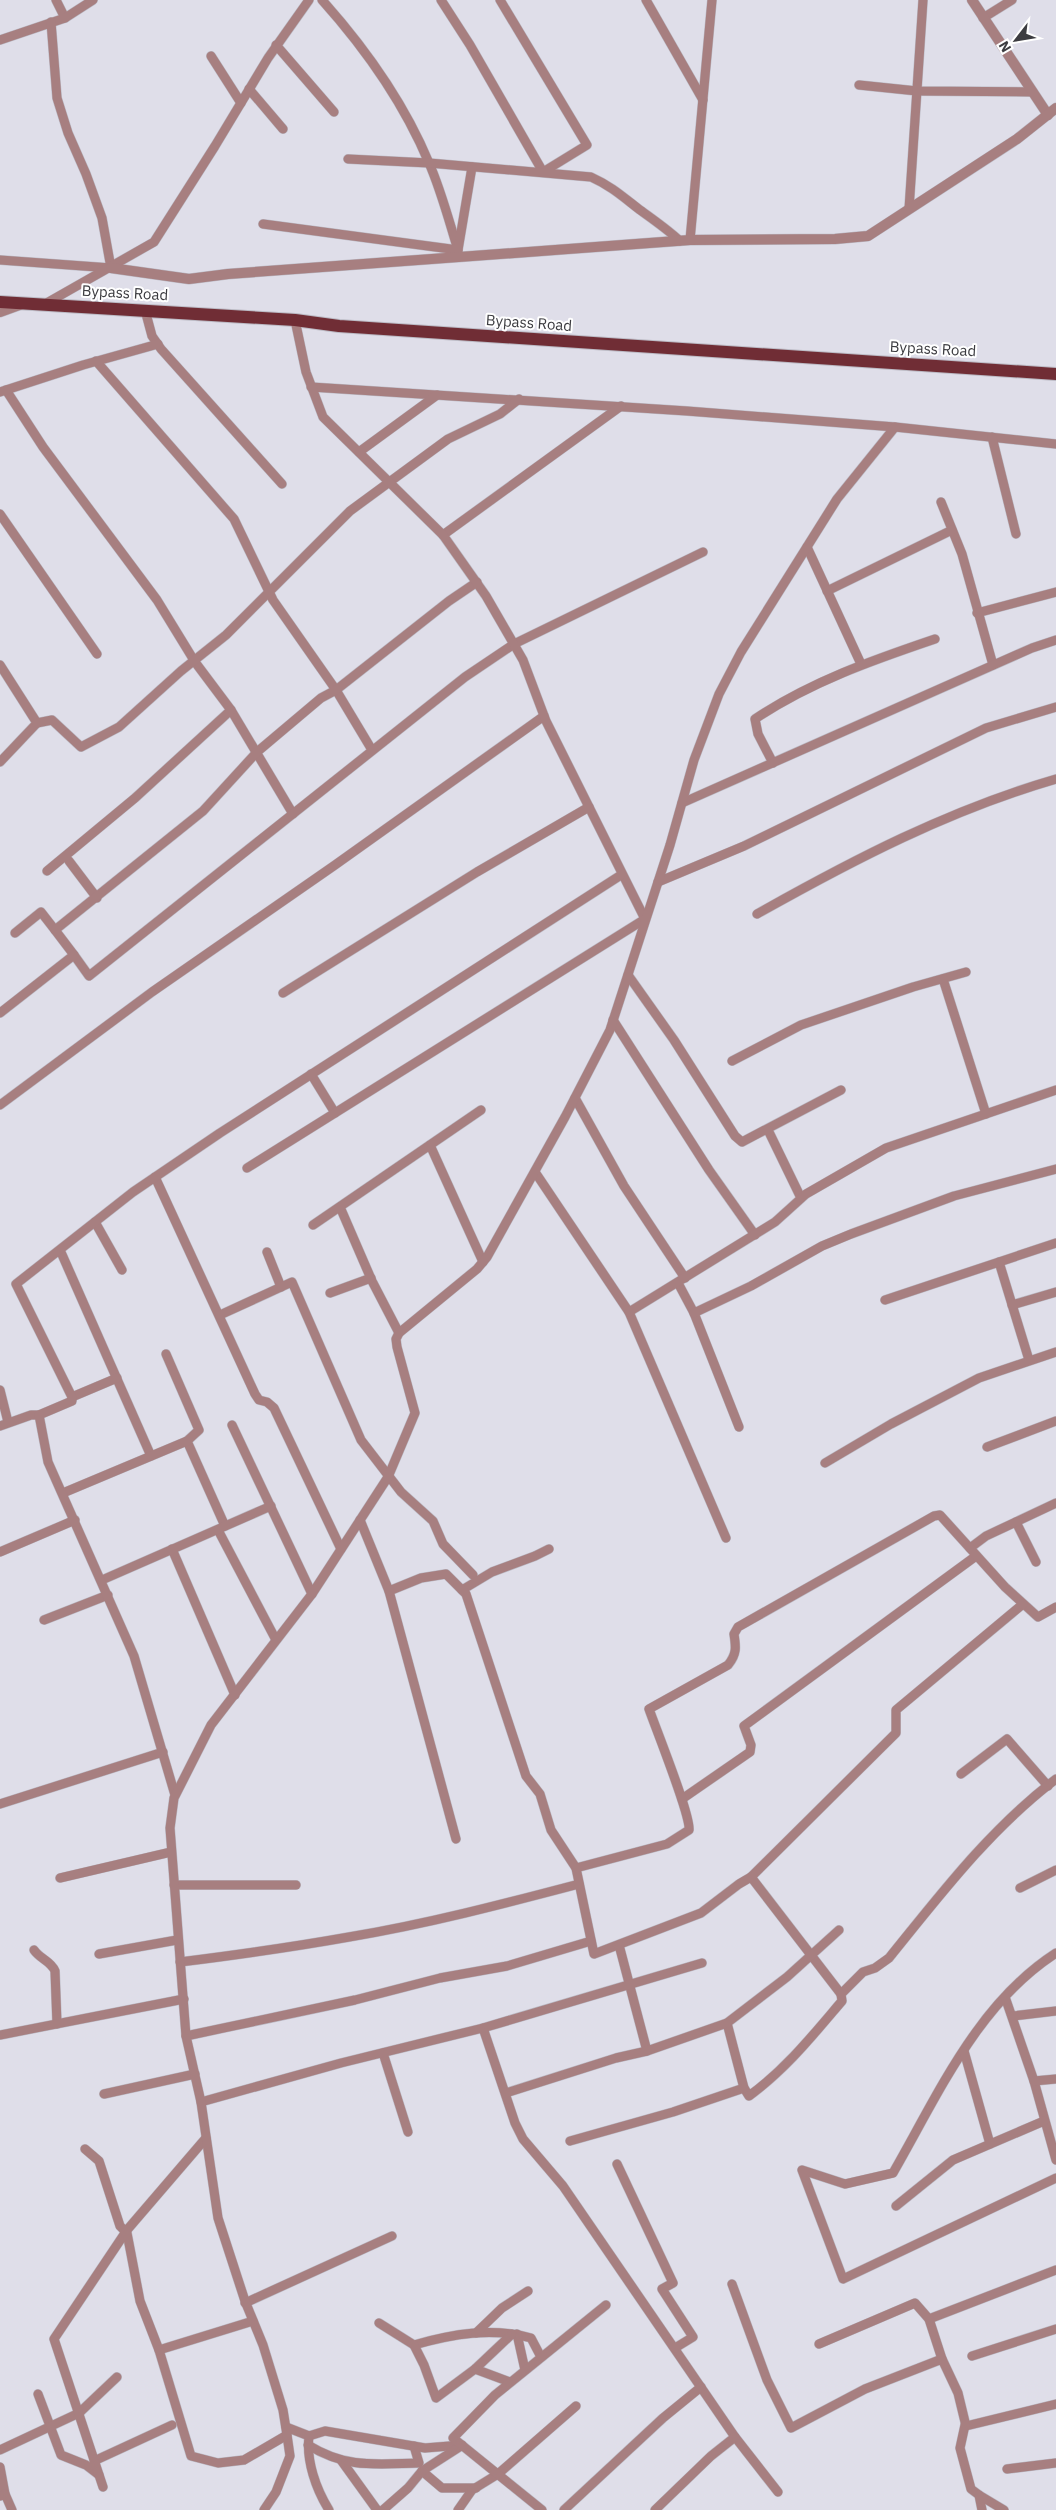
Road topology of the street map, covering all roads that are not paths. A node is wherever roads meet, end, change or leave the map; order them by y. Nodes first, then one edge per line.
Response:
1 (56, 0) edge
2 (93, 0) edge
3 (309, 0) edge
4 (322, 0) edge
5 (441, 0) edge
6 (500, 0) edge
7 (646, 0) edge
8 (712, 0) edge
9 (923, 0) edge
10 (972, 0) edge
11 (1012, 0) edge
12 (65, 18) junction
13 (984, 18) junction
14 (51, 22) junction
15 (0, 40) edge
16 (276, 46) junction
17 (211, 56) dead end
18 (859, 85) dead end
19 (249, 89) junction
20 (917, 90) junction
21 (1033, 92) junction
22 (703, 100) junction
23 (241, 103) junction
24 (334, 112) dead end
25 (1052, 112) edge
26 (283, 129) dead end
27 (348, 159) dead end
28 (429, 163) junction
29 (472, 167) junction
30 (543, 172) junction
31 (909, 209) junction
32 (263, 224) dead end
33 (685, 241) junction
34 (458, 253) junction
35 (0, 260) edge
36 (111, 268) junction
37 (0, 302) edge
38 (25, 303) junction
39 (45, 304) junction
40 (145, 310) junction
41 (0, 312) edge
42 (295, 320) junction
43 (158, 344) junction
44 (96, 362) junction
45 (1056, 374) edge
46 (311, 387) junction
47 (3, 391) edge
48 (437, 394) junction
49 (519, 399) junction
50 (621, 406) junction
51 (895, 427) junction
52 (992, 437) junction
53 (1056, 444) edge
54 (360, 452) junction
55 (391, 482) junction
56 (282, 484) dead end
57 (941, 502) dead end
58 (0, 514) edge
59 (952, 530) junction
60 (1016, 534) dead end
61 (443, 535) junction
62 (807, 547) junction
63 (703, 552) dead end
64 (476, 582) junction
65 (827, 590) junction
66 (1056, 592) edge
67 (270, 594) junction
68 (977, 613) junction
69 (935, 639) dead end
70 (1056, 640) edge
71 (514, 644) junction
72 (98, 654) dead end
73 (195, 662) junction
74 (861, 664) junction
75 (0, 665) edge
76 (993, 665) junction
77 (336, 690) junction
78 (1056, 706) edge
79 (231, 710) junction
80 (544, 716) junction
81 (37, 723) junction
82 (372, 750) junction
83 (257, 752) junction
84 (0, 762) edge
85 (773, 763) junction
86 (1056, 780) edge
87 (682, 803) junction
88 (589, 807) junction
89 (292, 814) junction
90 (69, 861) dead end
91 (47, 871) dead end
92 (622, 875) junction
93 (658, 882) junction
94 (96, 898) junction
95 (756, 914) dead end
96 (645, 919) junction
97 (55, 930) junction
98 (15, 933) dead end
99 (74, 955) junction
100 (966, 972) dead end
101 (628, 975) junction
102 (943, 979) junction
103 (283, 993) dead end
104 (0, 1013) edge
105 (613, 1020) junction
106 (732, 1061) dead end
107 (311, 1074) junction
108 (840, 1090) dead end
109 (1056, 1090) edge
110 (575, 1098) junction
111 (0, 1105) edge
112 (481, 1110) dead end
113 (335, 1113) junction
114 (986, 1114) junction
115 (768, 1130) junction
116 (430, 1145) junction
117 (247, 1168) dead end
118 (1056, 1169) edge
119 (535, 1172) junction
120 (155, 1177) junction
121 (802, 1198) junction
122 (340, 1207) junction
123 (95, 1222) junction
124 (313, 1225) dead end
125 (755, 1235) junction
126 (1056, 1243) edge
127 (60, 1250) junction
128 (267, 1252) dead end
129 (483, 1262) junction
130 (999, 1262) junction
131 (122, 1270) dead end
132 (371, 1278) junction
133 (681, 1280) junction
134 (281, 1287) junction
135 (1056, 1292) edge
136 (330, 1293) dead end
137 (885, 1300) dead end
138 (1012, 1304) junction
139 (629, 1312) junction
140 (694, 1313) junction
141 (220, 1315) junction
142 (399, 1333) junction
143 (1056, 1352) edge
144 (166, 1354) dead end
145 (1029, 1360) junction
146 (117, 1378) junction
147 (0, 1390) edge
148 (72, 1397) junction
149 (39, 1415) junction
150 (1056, 1421) edge
151 (4, 1424) edge
152 (232, 1424) dead end
153 (739, 1427) dead end
154 (187, 1441) junction
155 (987, 1447) dead end
156 (151, 1456) junction
157 (825, 1463) dead end
158 (388, 1477) junction
159 (63, 1493) junction
160 (1056, 1503) edge
161 (270, 1506) junction
162 (75, 1520) junction
163 (360, 1520) junction
164 (1016, 1522) junction
165 (222, 1528) junction
166 (726, 1538) dead end
167 (970, 1548) junction
168 (172, 1549) junction
169 (341, 1549) junction
170 (548, 1549) dead end
171 (0, 1552) edge
172 (976, 1556) junction
173 (1036, 1562) dead end
174 (473, 1575) dead end
175 (102, 1580) junction
176 (462, 1590) junction
177 (390, 1591) junction
178 (312, 1594) junction
179 (108, 1595) junction
180 (1023, 1604) junction
181 (1056, 1607) edge
182 (44, 1620) dead end
183 (276, 1640) junction
184 (235, 1695) junction
185 (163, 1752) junction
186 (961, 1774) dead end
187 (1056, 1779) edge
188 (1048, 1786) junction
189 (175, 1795) junction
190 (682, 1799) junction
191 (0, 1804) edge
192 (456, 1839) dead end
193 (171, 1852) junction
194 (576, 1868) junction
195 (1056, 1870) edge
196 (751, 1877) junction
197 (60, 1878) dead end
198 (579, 1884) junction
199 (174, 1885) junction
200 (296, 1885) dead end
201 (1020, 1888) dead end
202 (839, 1930) dead end
203 (177, 1940) junction
204 (591, 1940) junction
205 (619, 1946) junction
206 (34, 1950) dead end
207 (1056, 1953) edge
208 (99, 1954) dead end
209 (812, 1954) junction
210 (180, 1962) junction
211 (702, 1963) dead end
212 (629, 1984) junction
213 (841, 1994) junction
214 (1005, 1997) junction
215 (184, 2000) junction
216 (1056, 2011) edge
217 (1013, 2016) junction
218 (728, 2023) junction
219 (57, 2024) junction
220 (483, 2028) junction
221 (0, 2035) edge
222 (186, 2036) junction
223 (647, 2051) junction
224 (964, 2051) junction
225 (383, 2053) junction
226 (195, 2074) junction
227 (1056, 2079) edge
228 (1034, 2081) junction
229 (744, 2088) junction
230 (506, 2093) junction
231 (104, 2094) dead end
232 (201, 2102) junction
233 (1044, 2121) junction
234 (408, 2132) dead end
235 (206, 2138) junction
236 (570, 2141) dead end
237 (990, 2144) junction
238 (85, 2149) dead end
239 (1056, 2160) edge
240 (617, 2164) dead end
241 (1056, 2178) edge
242 (896, 2206) dead end
243 (126, 2232) junction
244 (392, 2236) dead end
245 (1056, 2270) edge
246 (732, 2284) dead end
247 (528, 2291) dead end
248 (246, 2303) junction
249 (606, 2304) dead end
250 (929, 2319) junction
251 (253, 2321) junction
252 (379, 2323) dead end
253 (1056, 2329) edge
254 (476, 2333) junction
255 (514, 2334) junction
256 (819, 2344) dead end
257 (414, 2345) junction
258 (675, 2348) junction
259 (159, 2350) junction
260 (972, 2356) dead end
261 (541, 2357) junction
262 (942, 2359) junction
263 (475, 2369) junction
264 (525, 2370) junction
265 (117, 2377) dead end
266 (510, 2382) junction
267 (701, 2387) junction
268 (38, 2394) dead end
269 (1056, 2404) edge
270 (576, 2406) dead end
271 (79, 2413) junction
272 (965, 2424) junction
273 (172, 2425) dead end
274 (49, 2427) junction
275 (286, 2431) junction
276 (735, 2437) junction
277 (308, 2441) junction
278 (462, 2445) junction
279 (414, 2446) junction
280 (0, 2450) edge
281 (341, 2460) junction
282 (94, 2461) junction
283 (1056, 2463) edge
284 (0, 2467) edge
285 (1007, 2469) dead end
286 (422, 2471) junction
287 (498, 2474) junction
288 (99, 2475) junction
289 (103, 2487) dead end
290 (476, 2488) junction
291 (778, 2492) dead end
292 (2, 2495) edge
293 (979, 2495) junction
294 (12, 2510) edge
295 (264, 2510) edge
296 (329, 2510) edge
297 (377, 2510) edge
298 (383, 2510) edge
299 (458, 2510) edge
300 (542, 2510) edge
301 (564, 2510) edge
302 (655, 2510) edge
303 (982, 2510) edge
304 (1004, 2510) edge

1 - 12 street
2 - 12 street
3 - 16 street
4 - 28 street
5 - 30 street
6 - 30 street
7 - 22 street
8 - 22 street
9 - 20 street
10 - 13 street
11 - 13 street
12 - 14 street
13 - 21 street
14 - 15 street
14 - 36 street
16 - 19 street
16 - 24 street
17 - 23 street
18 - 20 street
19 - 23 street
19 - 26 street
20 - 21 street
20 - 31 street
21 - 25 street
22 - 33 street
23 - 36 street
25 - 31 street
27 - 28 street
28 - 29 street
28 - 34 street
29 - 30 street
29 - 34 street
30 - 33 street
31 - 33 street
32 - 34 street
33 - 34 street
34 - 36 street
35 - 36 street
36 - 39 street
37 - 38 main road, Bypass Road
38 - 39 main road, Bypass Road
38 - 41 street
39 - 40 main road, Bypass Road
40 - 42 main road, Bypass Road
40 - 43 street
42 - 45 main road, Bypass Road
42 - 46 street
43 - 44 street
43 - 56 street
44 - 47 street
44 - 67 street
46 - 48 street
46 - 54 street
47 - 73 street
48 - 49 street
48 - 54 street
49 - 50 street
49 - 55 street
50 - 51 street
50 - 61 street
51 - 52 street
51 - 62 street
52 - 53 street
52 - 60 street
54 - 55 street
55 - 61 street
55 - 67 street
57 - 59 street
58 - 72 street
59 - 65 street
59 - 68 street
61 - 64 street
62 - 65 street
62 - 87 street
63 - 71 street
64 - 71 street
64 - 77 street
65 - 74 street
66 - 68 street
67 - 73 street
67 - 77 street
68 - 76 street
69 - 74 street
70 - 76 street
71 - 80 street
71 - 82 street
73 - 79 street
73 - 81 street
74 - 85 street
75 - 81 street
76 - 85 street
77 - 82 street
77 - 83 street
78 - 93 street
79 - 83 street
79 - 91 street
80 - 88 street
80 - 111 street
81 - 84 street
82 - 89 street
83 - 89 street
83 - 94 street
85 - 87 street
86 - 95 street
87 - 93 street
88 - 92 street
88 - 103 street
89 - 99 street
90 - 94 street
92 - 96 street
92 - 107 street
93 - 96 street
94 - 97 street
96 - 101 street
96 - 113 street
97 - 98 street
97 - 99 street
99 - 104 street
100 - 102 street
101 - 105 street
101 - 115 street
102 - 106 street
102 - 114 street
105 - 110 street
105 - 125 street
107 - 113 street
107 - 120 street
108 - 115 street
109 - 114 street
110 - 119 street
110 - 133 street
112 - 116 street
113 - 117 street
114 - 121 street
115 - 121 street
116 - 122 street
116 - 129 street
118 - 140 street
119 - 129 street
119 - 139 street
120 - 123 street
120 - 141 street
121 - 125 street
122 - 124 street
122 - 132 street
123 - 127 street
123 - 131 street
125 - 133 street
126 - 130 street
127 - 146 street
127 - 148 street
128 - 134 street
129 - 142 street
130 - 137 street
130 - 138 street
132 - 136 street
132 - 142 street
133 - 139 street
133 - 140 street
134 - 141 street
134 - 158 street
135 - 138 street
138 - 145 street
139 - 166 street
140 - 153 street
141 - 169 street
142 - 158 street
143 - 145 street
144 - 154 street
145 - 157 street
146 - 148 street
146 - 156 street
147 - 151 street
148 - 149 street
149 - 151 street
149 - 159 street
150 - 155 street
152 - 161 street
154 - 156 street
154 - 165 street
156 - 159 street
158 - 163 street
158 - 174 street
159 - 162 street
160 - 164 street
161 - 165 street
161 - 178 street
162 - 171 street
162 - 175 street
163 - 169 street
163 - 177 street
164 - 167 street
164 - 173 street
165 - 168 street
165 - 183 street
167 - 172 street
167 - 190 street
168 - 175 street
168 - 184 street
169 - 178 street
170 - 176 street
172 - 180 street
172 - 190 street
175 - 179 street
176 - 177 street
176 - 194 street
177 - 192 street
178 - 183 street
179 - 182 street
179 - 185 street
180 - 181 street
180 - 196 street
183 - 184 street
184 - 189 street
185 - 189 street
185 - 191 street
186 - 188 street
187 - 188 street
188 - 213 street
189 - 193 street
190 - 194 street
193 - 197 street
193 - 199 street
194 - 198 street
195 - 201 street
196 - 205 street
196 - 209 street
198 - 204 street
198 - 210 street
199 - 200 street
199 - 203 street
202 - 209 street
203 - 208 street
203 - 210 street
204 - 205 street
204 - 222 street
205 - 212 street
206 - 219 street
207 - 214 street
209 - 213 street
209 - 218 street
210 - 215 street
211 - 212 street
212 - 220 street
212 - 223 street
213 - 229 street
214 - 217 street
214 - 224 street
215 - 219 street
215 - 222 street
216 - 217 street
217 - 228 street
218 - 223 street
218 - 229 street
219 - 221 street
220 - 225 street
220 - 230 street
222 - 226 street
223 - 230 street
224 - 237 street
224 - 241 street
225 - 232 street
225 - 234 street
226 - 231 street
226 - 232 street
227 - 228 street
228 - 233 street
229 - 236 street
230 - 258 street
232 - 235 street
233 - 237 street
233 - 239 street
235 - 243 street
235 - 248 street
237 - 242 street
238 - 243 street
240 - 258 street
243 - 259 street
243 - 271 street
244 - 248 street
245 - 250 street
246 - 262 street
247 - 254 street
248 - 251 street
249 - 261 street
250 - 256 street
250 - 262 street
251 - 259 street
251 - 275 street
252 - 257 street
253 - 260 street
254 - 255 street
254 - 257 street
255 - 261 street
255 - 263 street
255 - 264 street
257 - 263 street
258 - 267 street
259 - 275 street
261 - 264 street
262 - 272 street
263 - 266 street
264 - 266 street
265 - 271 street
266 - 278 street
267 - 276 street
267 - 301 street
268 - 274 street
269 - 272 street
270 - 287 street
271 - 274 street
271 - 282 street
272 - 293 street
273 - 282 street
274 - 280 street
274 - 288 street
275 - 277 street
275 - 295 street
276 - 291 street
276 - 302 street
277 - 279 street
277 - 281 street
277 - 296 street
278 - 279 street
278 - 286 street
278 - 287 street
279 - 281 street
281 - 297 street
282 - 288 street
283 - 285 street
284 - 292 street
286 - 290 street
286 - 298 street
287 - 290 street
287 - 300 street
288 - 289 street
290 - 299 street
292 - 294 street
293 - 303 street
293 - 304 street

